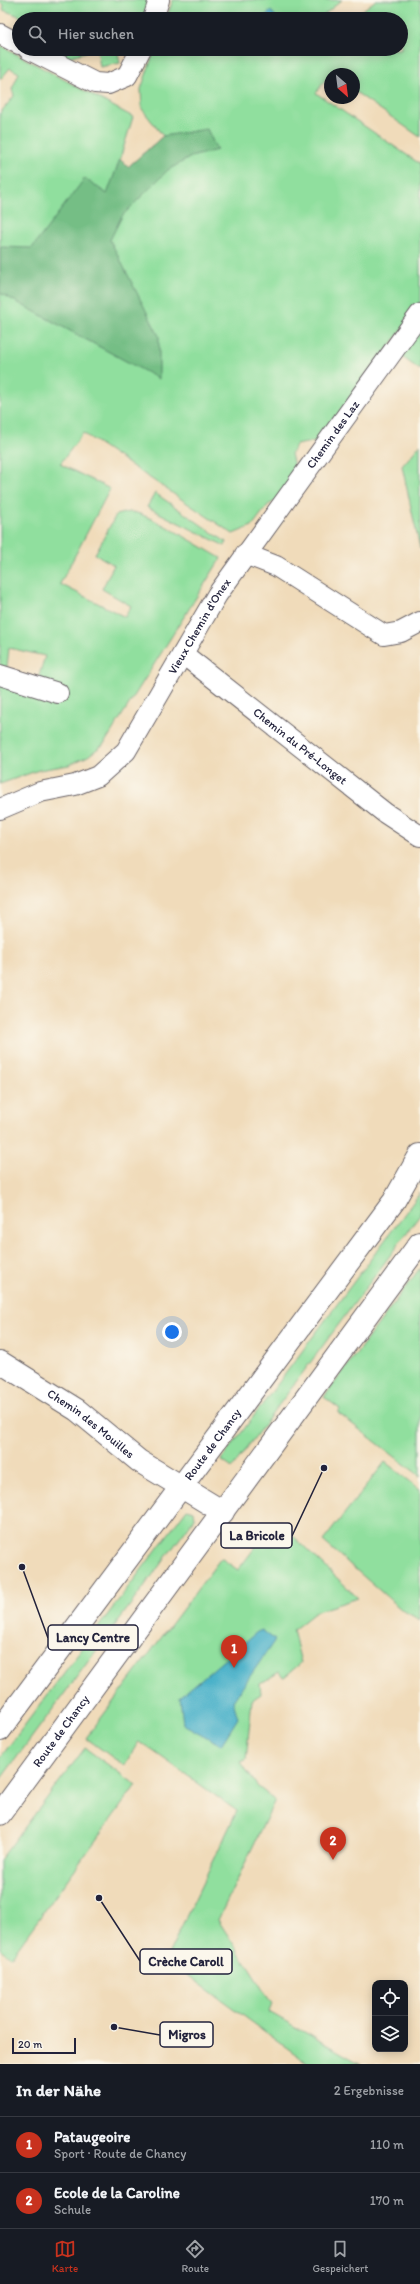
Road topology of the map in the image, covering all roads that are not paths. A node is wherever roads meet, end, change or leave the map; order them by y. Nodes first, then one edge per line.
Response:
1 (159, 0) edge
2 (155, 12) edge
3 (0, 34) edge
4 (12, 40) edge
5 (42, 56) edge
6 (137, 56) edge
7 (420, 314) edge
8 (245, 554) junction
9 (420, 622) edge
10 (183, 654) junction
11 (0, 675) edge
12 (58, 693) dead end
13 (0, 809) edge
14 (420, 836) edge
15 (420, 1155) edge
16 (420, 1242) edge
17 (0, 1362) edge
18 (181, 1488) junction
19 (223, 1512) junction
20 (0, 1730) edge
21 (0, 1814) edge

1 - 2 street
3 - 4 street
5 - 6 street
7 - 8 street, Chemin des Laz
8 - 9 street
8 - 10 street, Vieux Chemin d'Onex
10 - 13 street, Vieux Chemin d'Onex
10 - 14 street, Chemin du Pré-Longet
11 - 12 street
15 - 18 main road, Route de Chancy
16 - 19 main road, Route de Chancy
17 - 18 main road, Chemin des Mouilles
18 - 19 main road, Chemin des Mouilles
18 - 20 main road, Route de Chancy
19 - 21 main road, Route de Chancy

